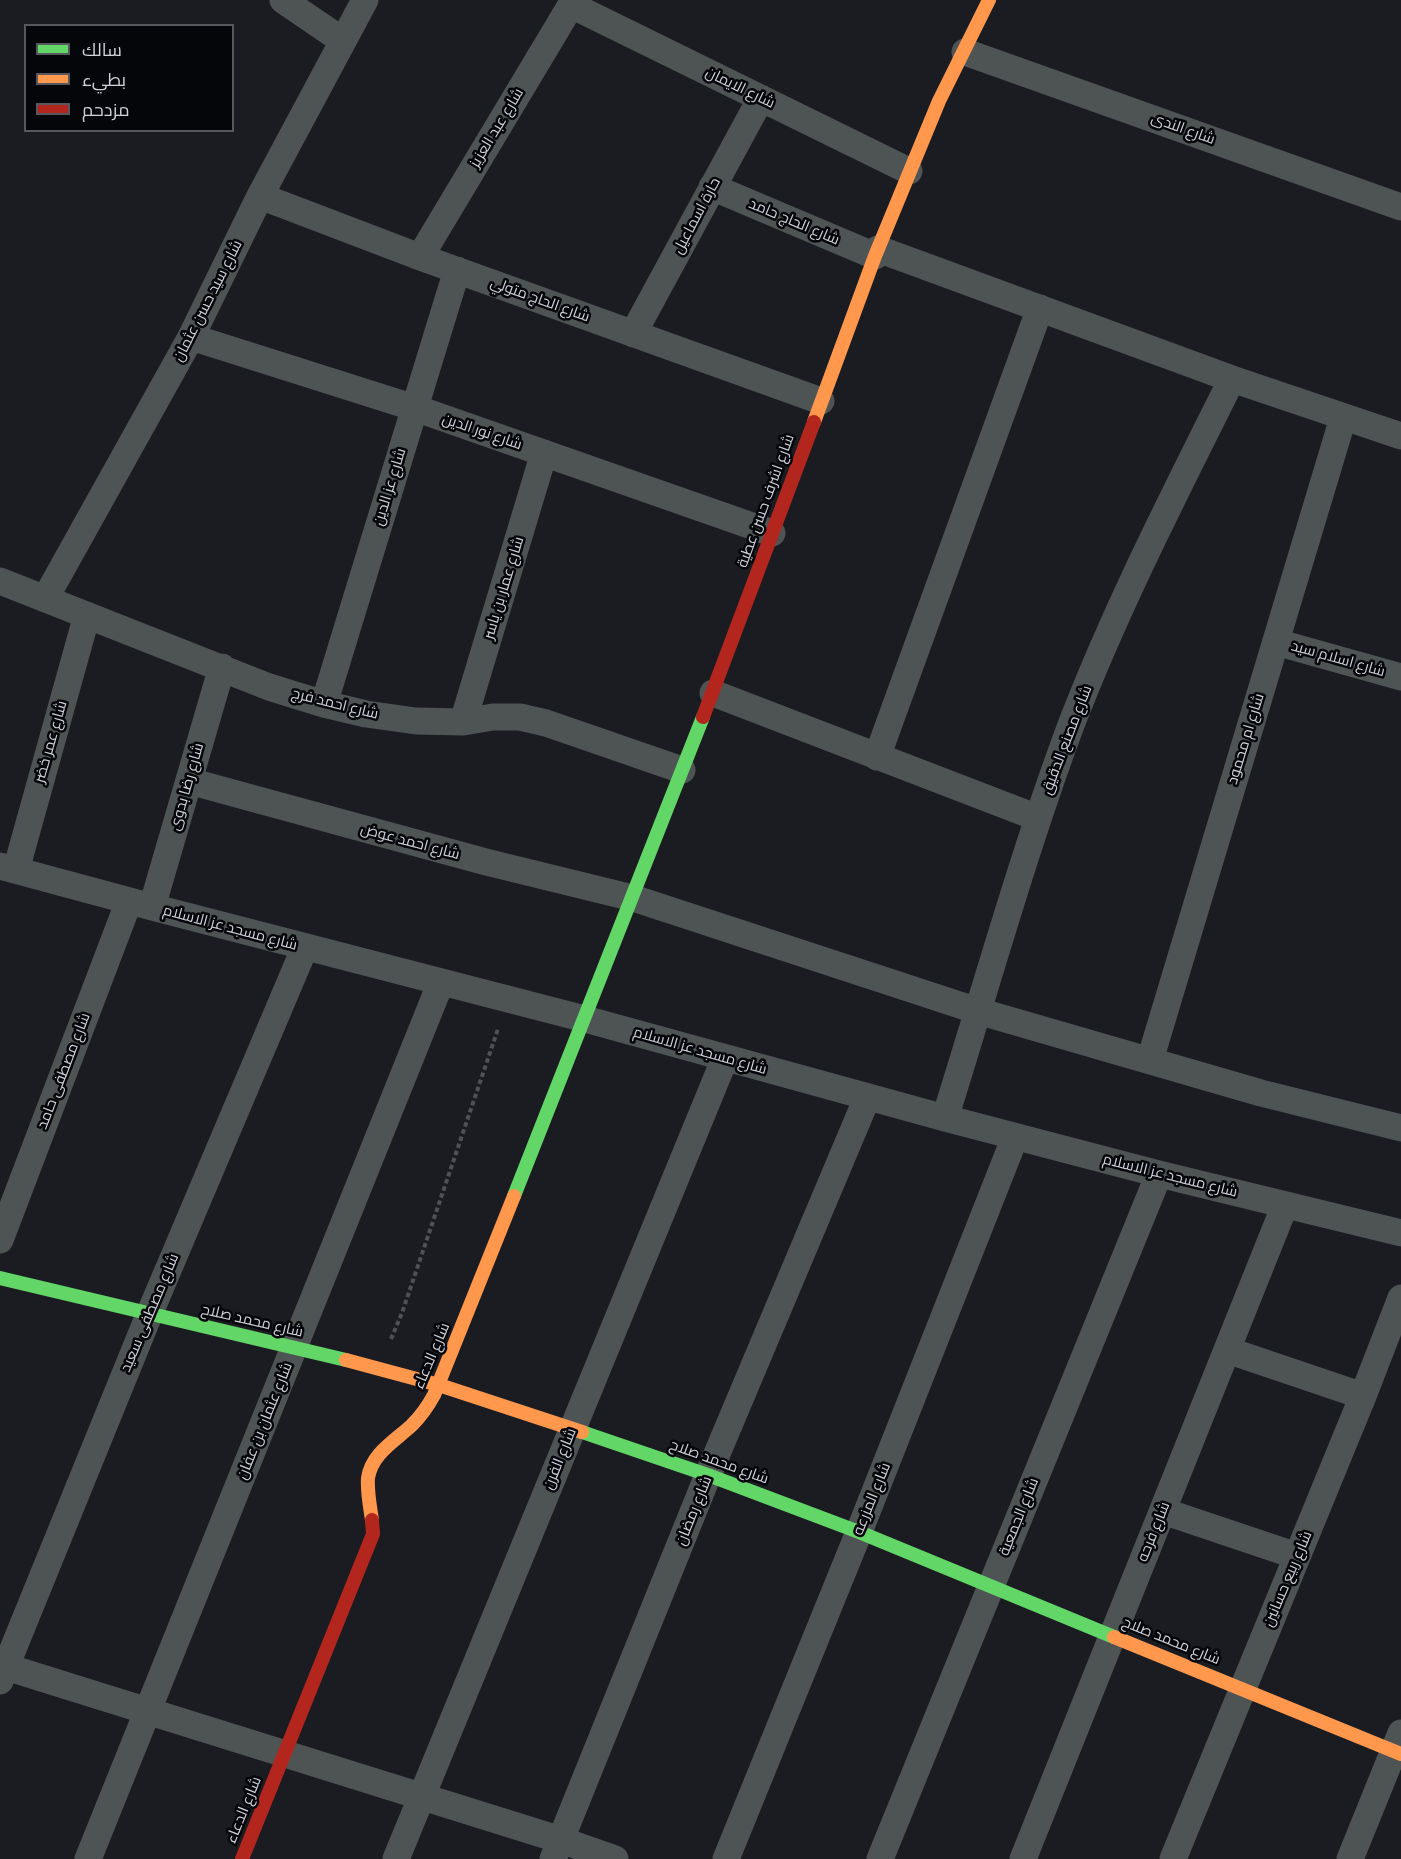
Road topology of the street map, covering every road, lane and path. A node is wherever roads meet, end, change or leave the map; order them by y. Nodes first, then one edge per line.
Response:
1 (283, 0) edge
2 (365, 0) edge
3 (989, 0) edge
4 (572, 2) edge
5 (343, 41) junction
6 (965, 52) junction
7 (760, 98) junction
8 (909, 171) junction
9 (712, 187) junction
10 (260, 196) junction
11 (1401, 207) edge
12 (877, 252) junction
13 (420, 257) junction
14 (457, 270) junction
15 (1040, 308) junction
16 (633, 334) junction
17 (191, 337) junction
18 (1232, 379) junction
19 (821, 401) junction
20 (415, 408) junction
21 (1343, 418) junction
22 (1401, 436) edge
23 (544, 453) junction
24 (772, 533) junction
25 (0, 580) edge
26 (45, 599) junction
27 (87, 615) junction
28 (1276, 642) junction
29 (222, 668) junction
30 (1401, 677) edge
31 (713, 693) junction
32 (324, 704) junction
33 (463, 722) junction
34 (877, 757) junction
35 (682, 770) junction
36 (189, 781) junction
37 (1038, 818) junction
38 (4, 867) edge
39 (633, 898) junction
40 (140, 904) junction
41 (305, 947) junction
42 (441, 982) junction
43 (508, 1000) junction
44 (978, 1011) junction
45 (585, 1019) junction
46 (725, 1058) junction
47 (1150, 1060) junction
48 (867, 1098) junction
49 (945, 1119) junction
50 (1401, 1128) edge
51 (1015, 1137) junction
52 (1159, 1174) junction
53 (1285, 1205) junction
54 (1401, 1233) edge
55 (0, 1240) edge
56 (0, 1278) edge
57 (1401, 1298) edge
58 (149, 1315) junction
59 (295, 1347) junction
60 (1227, 1350) junction
61 (376, 1369) junction
62 (439, 1385) junction
63 (1363, 1396) junction
64 (573, 1429) junction
65 (708, 1475) junction
66 (1163, 1511) junction
67 (859, 1532) junction
68 (1297, 1556) junction
69 (991, 1586) junction
70 (1113, 1635) junction
71 (2, 1671) edge
72 (1242, 1688) junction
73 (148, 1712) junction
74 (1399, 1746) edge
75 (284, 1755) junction
76 (421, 1797) junction
77 (557, 1849) edge
78 (88, 1859) edge
79 (242, 1859) edge
80 (396, 1859) edge
81 (615, 1859) edge
82 (726, 1859) edge
83 (880, 1859) edge
84 (1023, 1859) edge
85 (1173, 1859) edge
86 (1350, 1859) edge

1 - 5 street
2 - 5 street, شارع سيد حسن عثمان
3 - 6 street, شارع اشرف حسن عطية
4 - 7 street, شارع الايمان
4 - 13 street, شارع عبد العزيز
5 - 10 street, شارع سيد حسن عثمان
6 - 8 street, شارع اشرف حسن عطية
6 - 11 street, شارع الندى
7 - 8 street, شارع الايمان
7 - 9 street, حارة اسماعيل
8 - 12 street, شارع اشرف حسن عطية
9 - 12 street, شارع الحاج حامد
9 - 16 street, حارة اسماعيل
10 - 13 street, شارع الحاج متولي
10 - 17 street, شارع سيد حسن عثمان
12 - 15 street, شارع الحاج حامد
12 - 19 street, شارع اشرف حسن عطية
13 - 14 street, شارع الحاج متولي
14 - 16 street, شارع الحاج متولي
14 - 20 street, شارع عز الدين
15 - 18 street, شارع الحاج حامد
15 - 34 street
16 - 19 street, شارع الحاج متولي
17 - 20 street, شارع نور الدين
17 - 26 street, شارع سيد حسن عثمان
18 - 21 street, شارع الحاج حامد
18 - 37 street, شارع مصنع الدقيق
19 - 24 street, شارع اشرف حسن عطية
20 - 23 street, شارع نور الدين
20 - 32 street, شارع عز الدين
21 - 22 street, شارع الحاج حامد
21 - 28 street, شارع ام محمود
23 - 24 street, شارع نور الدين
23 - 33 street, شارع عمار بن ياسر
24 - 31 street, شارع اشرف حسن عطية
25 - 26 street, شارع احمد فرج
26 - 27 street, شارع احمد فرج
27 - 29 street, شارع احمد فرج
27 - 38 street, شارع عمر خضر
28 - 30 street, شارع اسلام سيد
28 - 47 street, شارع ام محمود
29 - 32 street, شارع احمد فرج
29 - 36 street, شارع رضا بدوى
31 - 34 street
31 - 35 street, شارع اشرف حسن عطية
32 - 33 street, شارع احمد فرج
33 - 35 street, شارع احمد فرج
34 - 37 street
35 - 39 street, شارع اشرف حسن عطية
36 - 39 street, شارع احمد عوض
36 - 40 street, شارع رضا بدوى
37 - 44 street, شارع مصنع الدقيق
38 - 40 street, شارع مسجد عز الاسلام
39 - 44 street, شارع احمد عوض
39 - 45 street, شارع اشرف حسن عطية
40 - 41 street, شارع مسجد عز الاسلام
40 - 55 street, شارع مصطفى حامد
41 - 42 street, شارع مسجد عز الاسلام
41 - 58 street, شارع مصطفى سعيد
42 - 43 street, شارع مسجد عز الاسلام
42 - 59 street, شارع عثمان بن عفان
43 - 45 street, شارع مسجد عز الاسلام
43 - 61 path
44 - 47 street, شارع احمد عوض
44 - 49 street, شارع مصنع الدقيق
45 - 46 street, شارع مسجد عز الاسلام
45 - 62 street, شارع الدعاء
46 - 48 street, شارع مسجد عز الاسلام
46 - 64 street, شارع الفرن
47 - 50 street, شارع احمد عوض
48 - 49 street, شارع مسجد عز الاسلام
48 - 65 street, شارع رمضان
49 - 51 street, شارع مسجد عز الاسلام
51 - 52 street, شارع مسجد عز الاسلام
51 - 67 street, شارع المزرعه
52 - 53 street, شارع مسجد عز الاسلام
52 - 69 street, شارع الجمعية
53 - 54 street, شارع مسجد عز الاسلام
53 - 60 street, شارع فرحه
56 - 58 street, شارع محمد صلاح
57 - 63 street, شارع ربيع حسانين
58 - 59 street, شارع محمد صلاح
58 - 71 street, شارع مصطفى سعيد
59 - 61 street, شارع محمد صلاح
59 - 73 street, شارع عثمان بن عفان
60 - 63 street
60 - 66 street, شارع فرحه
61 - 62 street, شارع محمد صلاح
62 - 64 street, شارع محمد صلاح
62 - 75 street, شارع الدعاء
63 - 68 street, شارع ربيع حسانين
64 - 65 street, شارع محمد صلاح
64 - 76 street, شارع الفرن
65 - 67 street, شارع محمد صلاح
65 - 77 street, شارع رمضان
66 - 68 street
66 - 70 street, شارع فرحه
67 - 69 street, شارع محمد صلاح
67 - 82 street, شارع المزرعه
68 - 72 street, شارع ربيع حسانين
69 - 70 street, شارع محمد صلاح
69 - 83 street, شارع الجمعية
70 - 72 street, شارع محمد صلاح
70 - 84 street, شارع فرحه
71 - 73 street
72 - 74 street, شارع محمد صلاح
72 - 85 street, شارع ربيع حسانين
73 - 75 street
73 - 78 street, شارع عثمان بن عفان
74 - 86 street
75 - 76 street
75 - 79 street, شارع الدعاء
76 - 77 street
76 - 80 street, شارع الفرن
77 - 81 street

